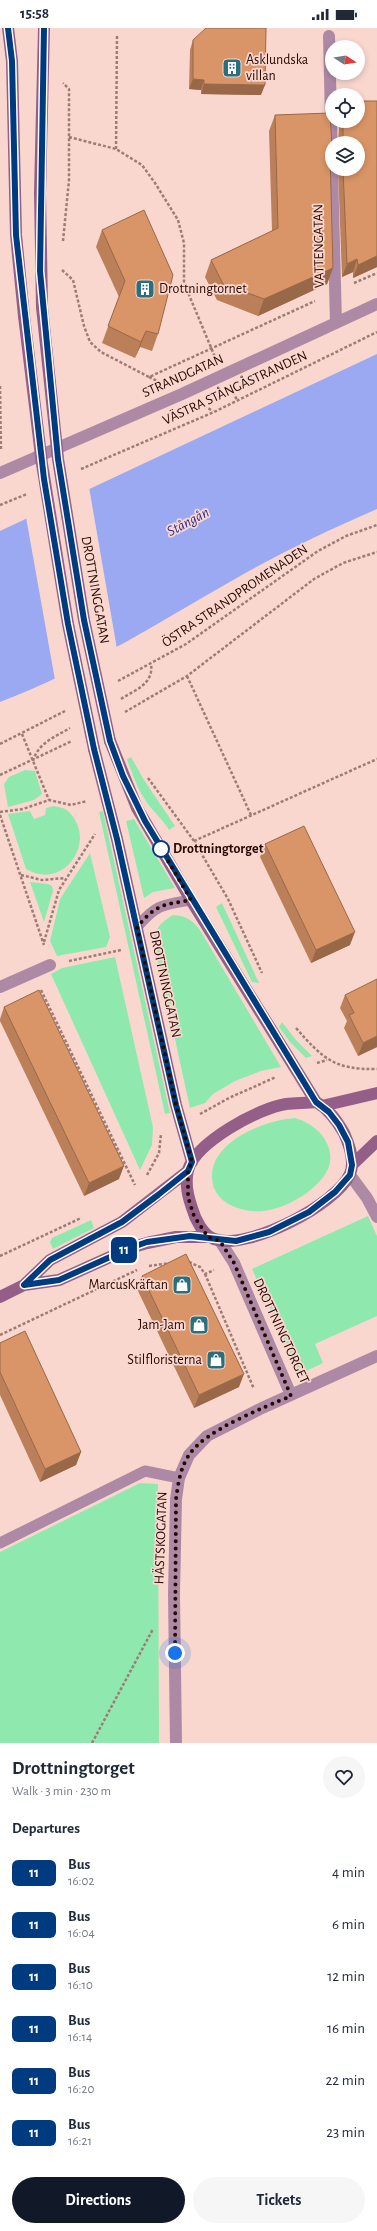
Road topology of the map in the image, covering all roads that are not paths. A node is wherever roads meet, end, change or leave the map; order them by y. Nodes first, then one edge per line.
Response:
1 (8, 28) edge
2 (44, 28) edge
3 (329, 36) dead end
4 (331, 136) edge
5 (332, 176) edge
6 (377, 304) edge
7 (336, 323) junction
8 (0, 473) edge
9 (191, 900) junction
10 (137, 927) junction
11 (50, 965) road end
12 (0, 987) edge
13 (377, 1093) edge
14 (319, 1104) junction
15 (377, 1141) edge
16 (190, 1166) junction
17 (351, 1170) junction
18 (377, 1217) edge
19 (208, 1237) junction
20 (220, 1241) junction
21 (24, 1285) junction
22 (0, 1297) edge
23 (377, 1356) edge
24 (291, 1396) junction
25 (179, 1478) junction
26 (0, 1543) edge
27 (176, 1743) edge

1 - 10 main road, DROTTNINGGATAN, bridge
2 - 9 main road, DROTTNINGGATAN, bridge
3 - 4 street
5 - 7 street, VATTENGATAN
6 - 7 street, STRANDGATAN
7 - 8 street, STRANDGATAN
9 - 10 lane
9 - 14 main road, DROTTNINGGATAN
10 - 16 main road, DROTTNINGGATAN
11 - 12 street
13 - 14 main road
14 - 16 main road
14 - 17 main road, DROTTNINGGATAN
15 - 17 main road
16 - 19 main road, DROTTNINGGATAN
16 - 21 main road
17 - 18 street
17 - 20 main road
19 - 20 main road
19 - 21 main road
20 - 24 street, DROTTNINGTORGET
21 - 22 main road
23 - 24 street, DROTTNINGTORGET
24 - 25 street, HÄSTSKOGATAN
25 - 26 lane
25 - 27 street, HÄSTSKOGATAN

